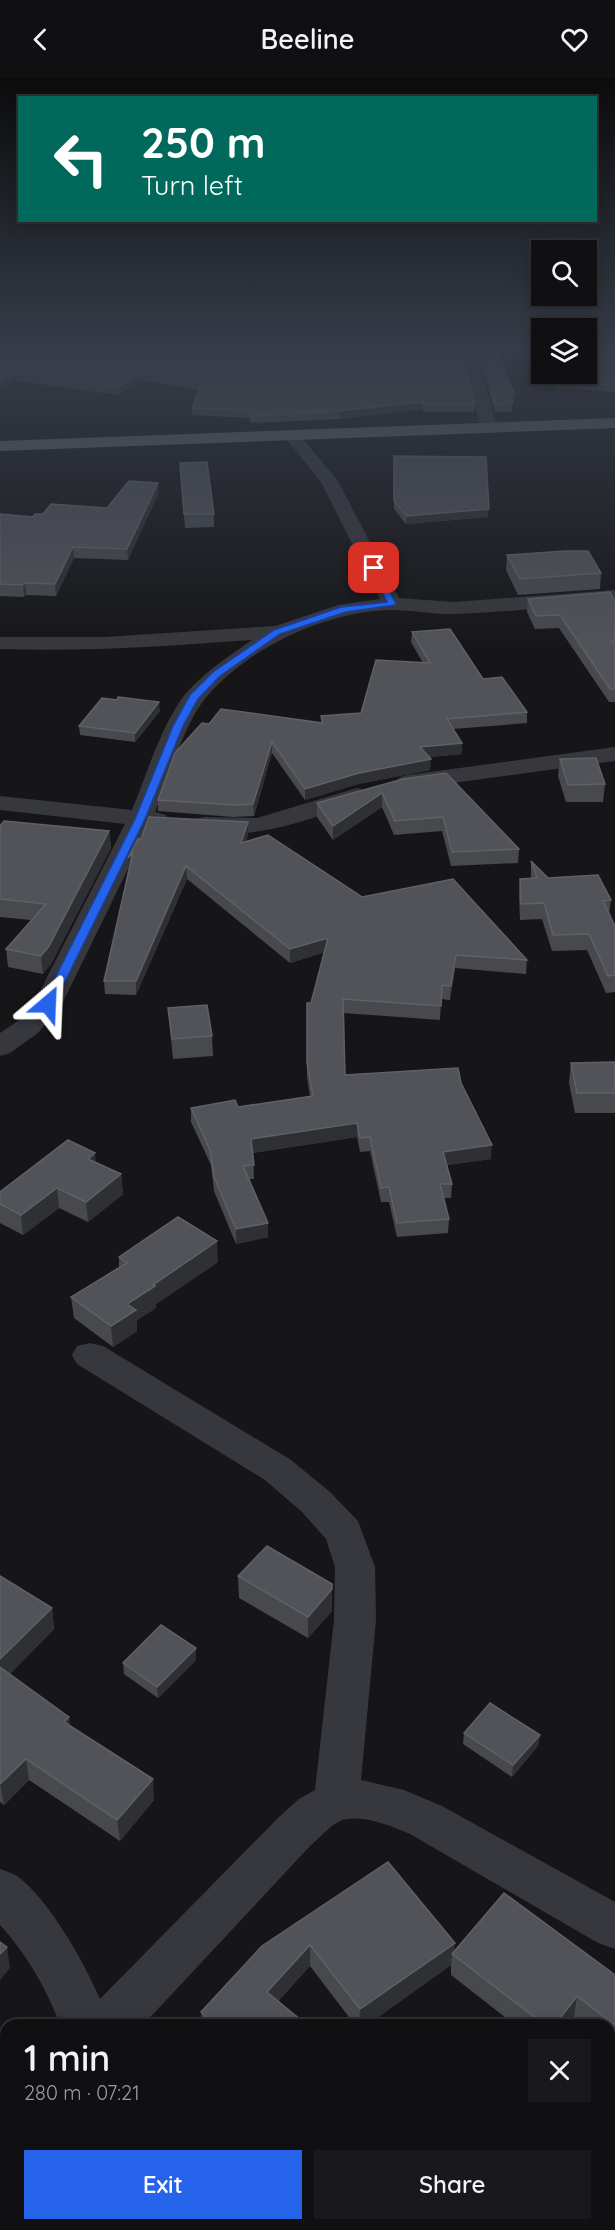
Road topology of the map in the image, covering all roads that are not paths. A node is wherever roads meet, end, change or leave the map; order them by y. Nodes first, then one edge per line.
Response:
1 (305, 451) edge
2 (615, 596) edge
3 (392, 604) junction
4 (277, 632) junction
5 (0, 643) edge
6 (615, 754) edge
7 (0, 803) edge
8 (140, 819) junction
9 (0, 1047) edge
10 (90, 1355) dead end
11 (336, 1802) junction
12 (0, 1891) edge
13 (615, 1927) edge
14 (83, 2019) edge
15 (115, 2019) edge

1 - 3 street
2 - 3 street
3 - 4 street
4 - 5 street
4 - 8 street
6 - 8 street
7 - 8 street
8 - 9 street
10 - 11 street
11 - 13 street
11 - 15 street
12 - 14 street

